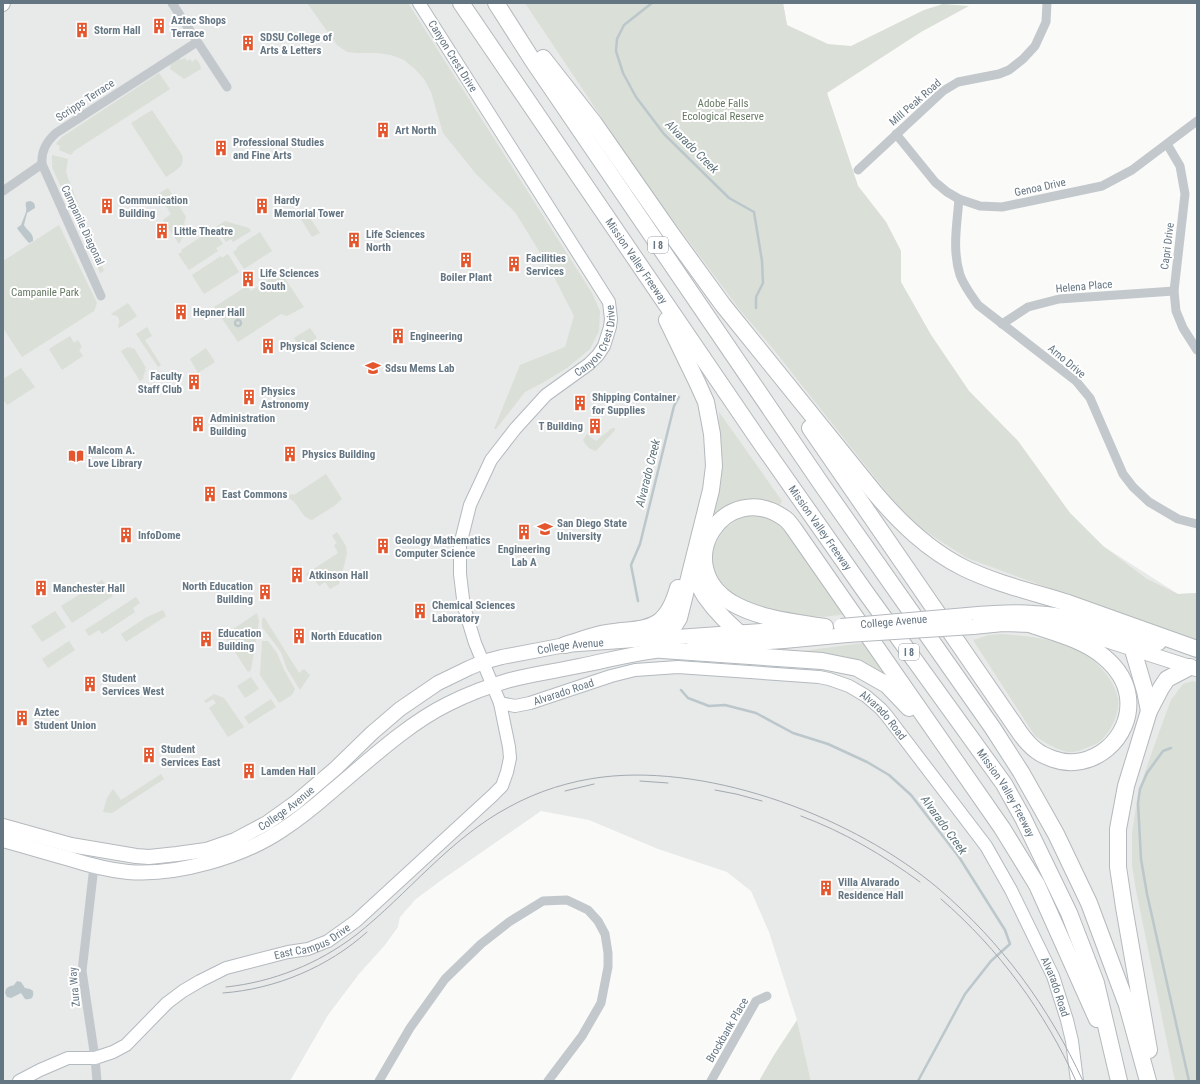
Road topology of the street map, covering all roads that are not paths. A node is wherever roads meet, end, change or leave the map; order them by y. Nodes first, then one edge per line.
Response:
1 (172, 3) edge
2 (419, 3) edge
3 (461, 3) edge
4 (496, 3) edge
5 (500, 3) edge
6 (1047, 3) edge
7 (197, 42) junction
8 (227, 87) dead end
9 (1197, 121) edge
10 (896, 134) junction
11 (1167, 144) junction
12 (42, 164) junction
13 (858, 170) dead end
14 (3, 191) edge
15 (959, 199) junction
16 (648, 278) junction
17 (1174, 291) junction
18 (101, 296) dead end
19 (723, 305) junction
20 (1002, 324) junction
21 (1197, 350) edge
22 (712, 453) junction
23 (1197, 524) edge
24 (693, 563) junction
25 (970, 621) junction
26 (1032, 625) junction
27 (825, 627) junction
28 (1117, 630) junction
29 (844, 631) junction
30 (738, 632) junction
31 (750, 642) junction
32 (662, 644) junction
33 (565, 645) junction
34 (1197, 649) edge
35 (1133, 650) junction
36 (483, 662) junction
37 (1195, 664) edge
38 (492, 686) junction
39 (500, 703) junction
40 (1149, 711) junction
41 (962, 769) junction
42 (3, 826) edge
43 (3, 840) edge
44 (136, 856) junction
45 (94, 866) junction
46 (767, 996) dead end
47 (1113, 1054) junction
48 (95, 1058) junction
49 (19, 1081) edge
50 (97, 1081) edge
51 (379, 1081) edge
52 (548, 1081) edge
53 (711, 1081) edge
54 (1077, 1081) edge
55 (1119, 1081) edge
56 (1148, 1081) edge
57 (1154, 1081) edge

1 - 7 street
2 - 36 street, Canyon Crest Drive
3 - 16 highway, Mission Valley Freeway / I 8
4 - 56 highway, Mission Valley Freeway / I 8
5 - 19 highway
6 - 10 street, Mill Peak Road
7 - 8 street
7 - 12 street, Scripps Terrace
9 - 11 street, Genoa Drive
10 - 13 street, Mill Peak Road
10 - 15 street, Genoa Drive
11 - 15 street, Genoa Drive
11 - 17 street, Capri Drive
12 - 14 street
12 - 18 street, Campanile Diagonal
15 - 20 street, Arno Drive
16 - 22 highway
16 - 47 highway, Mission Valley Freeway / I 8
17 - 20 street, Helena Place
17 - 21 street, Capri Drive
19 - 26 highway
19 - 34 highway
20 - 23 street, Arno Drive
22 - 24 highway
22 - 33 highway
24 - 30 highway
24 - 32 highway
25 - 26 main road, College Avenue
25 - 28 main road, College Avenue
25 - 29 main road, College Avenue, bridge
26 - 35 main road, College Avenue
27 - 29 main road, College Avenue
27 - 30 main road, College Avenue
27 - 41 highway
28 - 35 highway
28 - 37 main road, College Avenue
29 - 31 main road, College Avenue
30 - 31 highway
30 - 32 main road, College Avenue
31 - 32 main road, College Avenue
32 - 33 main road, College Avenue
32 - 38 main road, College Avenue
32 - 41 highway
33 - 36 main road, College Avenue
35 - 37 main road, College Avenue
35 - 40 highway
36 - 38 street, Canyon Crest Drive
36 - 44 main road, College Avenue
37 - 40 highway
38 - 39 street
38 - 45 main road, College Avenue
39 - 48 street, East Campus Drive
39 - 54 street, Alvarado Road
40 - 57 highway
41 - 47 highway
42 - 44 main road, College Avenue
43 - 45 main road, College Avenue
44 - 45 main road
45 - 48 street, Zura Way
46 - 53 street, Brockbank Place
47 - 55 highway, Mission Valley Freeway / I 8
48 - 49 street, East Campus Drive
48 - 50 street, Zura Way
51 - 52 street

